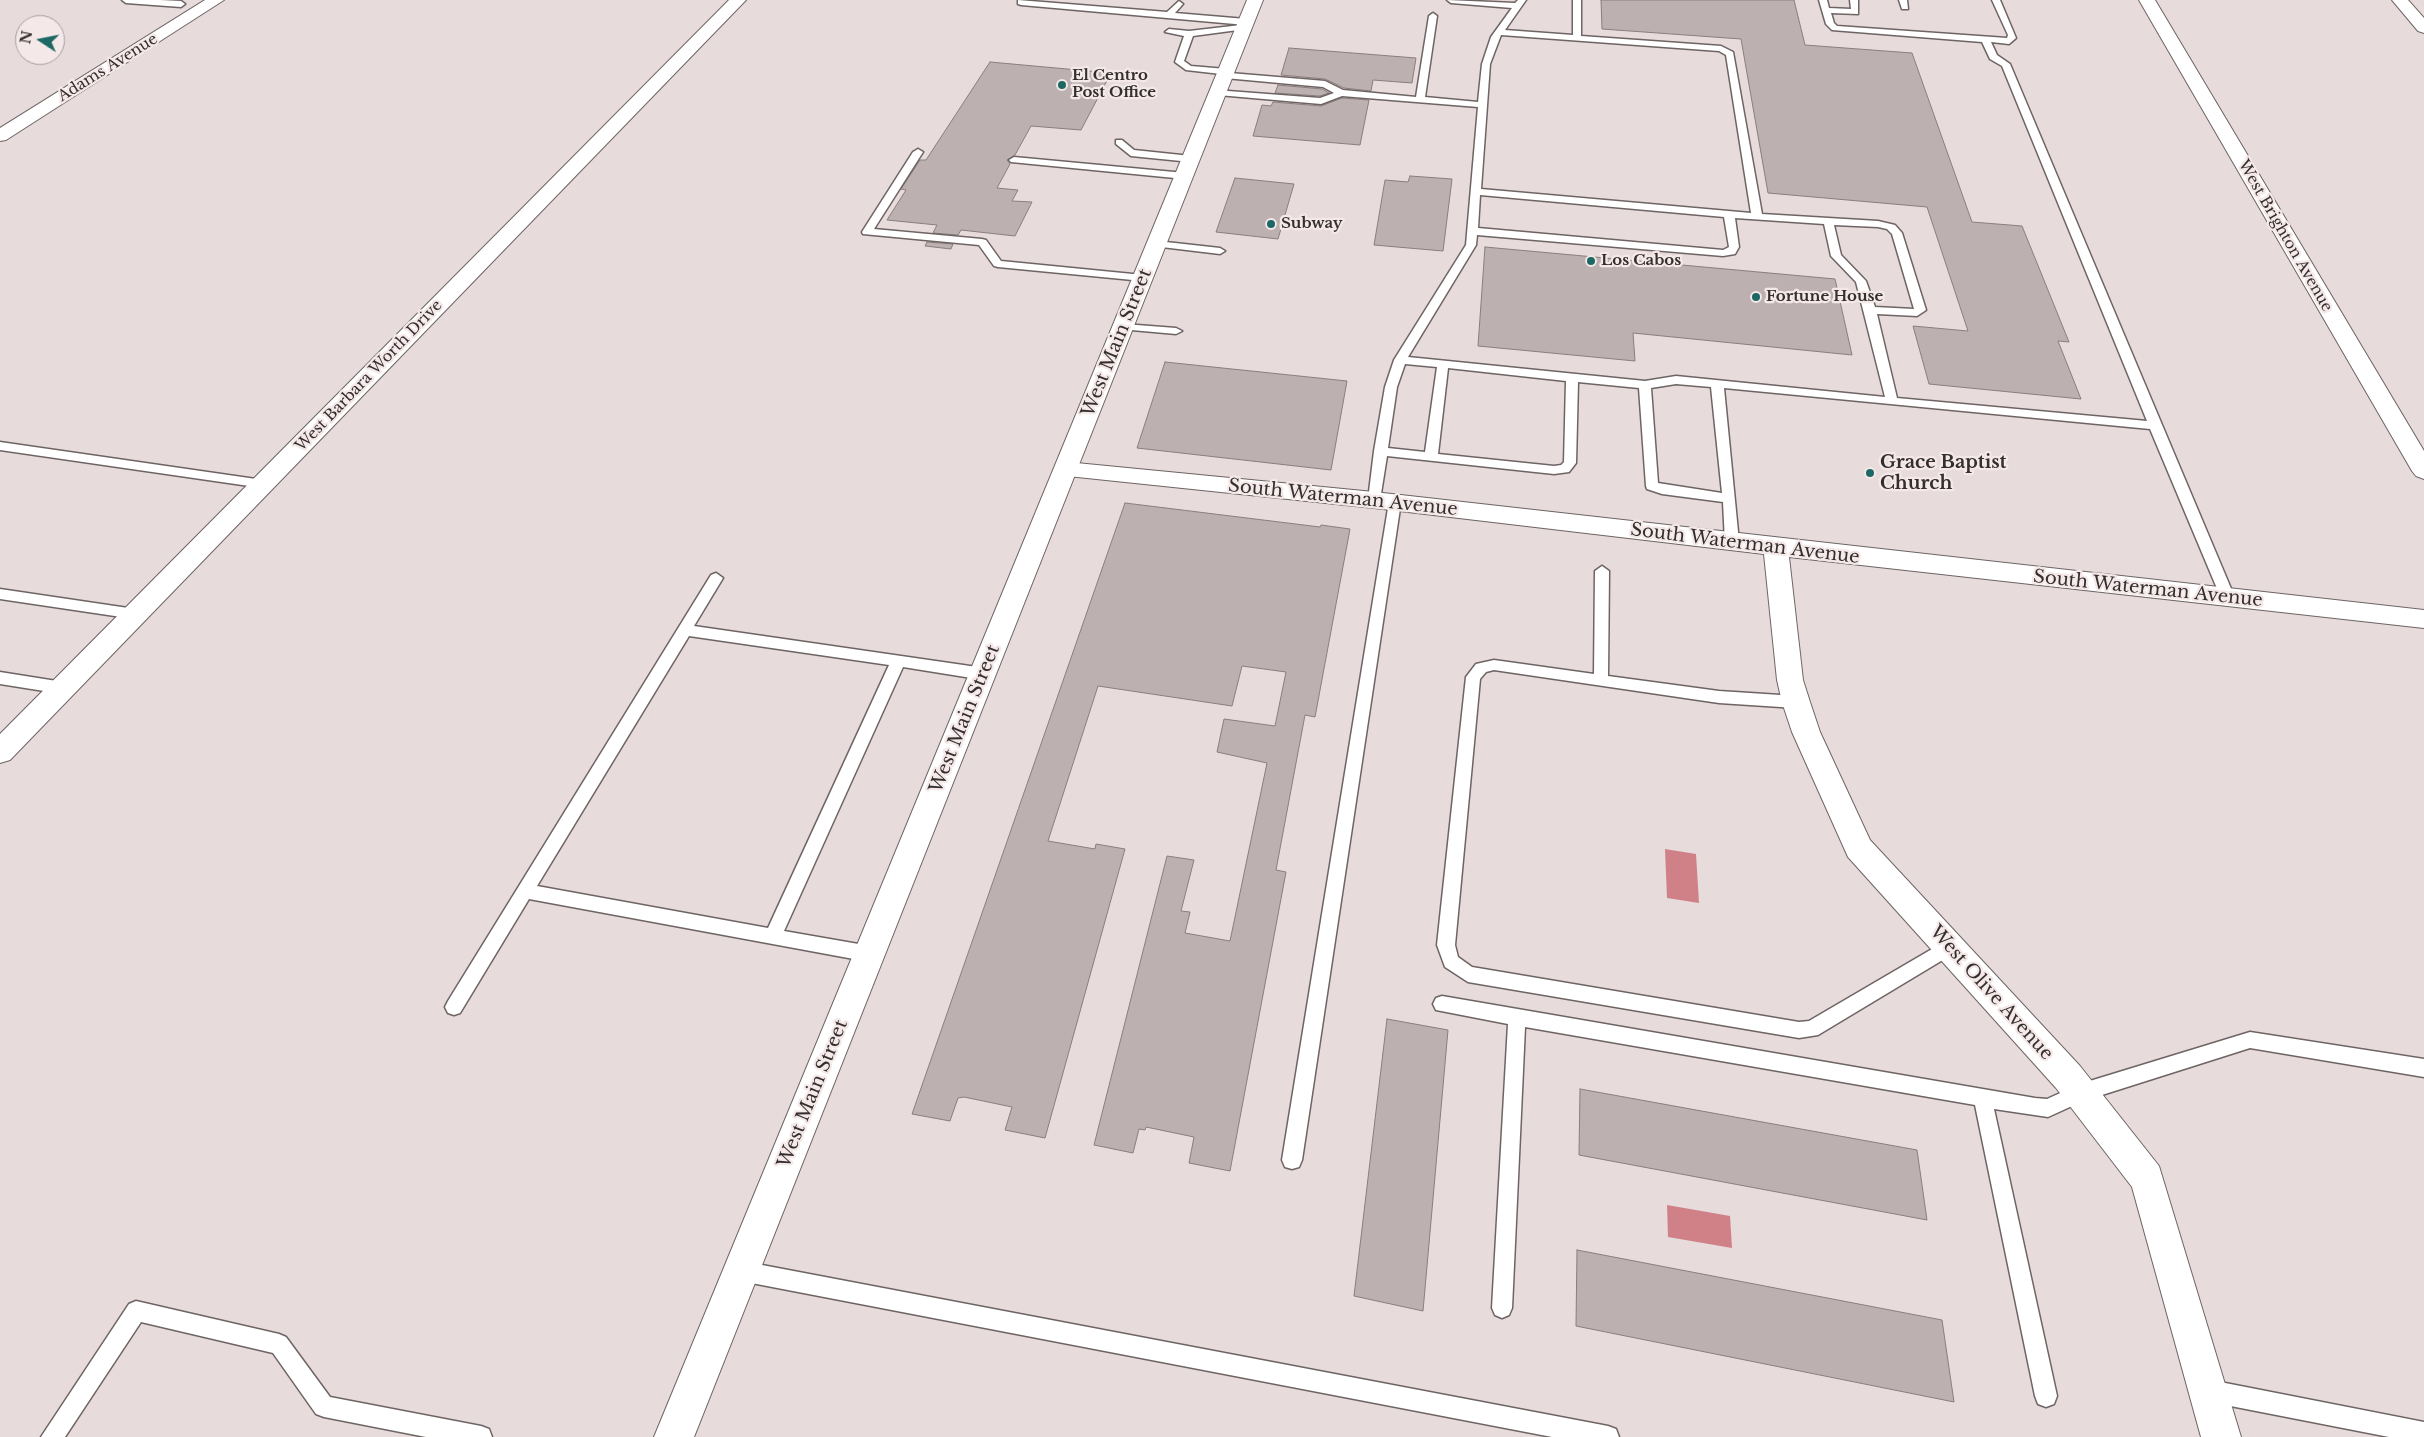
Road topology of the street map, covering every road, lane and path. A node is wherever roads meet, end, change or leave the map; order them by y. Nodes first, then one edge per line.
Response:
1 (126, 0) edge
2 (738, 0) edge
3 (1023, 0) edge
4 (1451, 0) edge
5 (1577, 0) edge
6 (1823, 0) edge
7 (1854, 0) edge
8 (1996, 0) edge
9 (2147, 0) edge
10 (2400, 0) edge
11 (184, 2) edge
12 (210, 3) edge
13 (1520, 3) edge
14 (1180, 4) dead end
15 (1826, 10) junction
16 (1169, 15) junction
17 (1249, 16) edge
18 (1433, 16) dead end
19 (2424, 28) edge
20 (1170, 32) dead end
21 (1499, 32) junction
22 (1189, 34) junction
23 (1577, 38) junction
24 (1986, 41) junction
25 (1223, 79) junction
26 (1341, 93) junction
27 (1420, 100) junction
28 (1484, 105) junction
29 (0, 118) edge
30 (0, 136) edge
31 (1119, 142) dead end
32 (918, 152) dead end
33 (1014, 160) dead end
34 (1188, 167) junction
35 (1476, 192) junction
36 (1730, 216) junction
37 (1757, 217) junction
38 (1828, 220) junction
39 (1472, 230) junction
40 (1157, 244) junction
41 (1220, 250) dead end
42 (1144, 278) junction
43 (1870, 310) junction
44 (1124, 327) junction
45 (1176, 332) dead end
46 (1400, 360) junction
47 (1443, 364) junction
48 (1572, 378) junction
49 (1717, 383) junction
50 (1645, 385) junction
51 (1892, 401) junction
52 (2155, 426) junction
53 (0, 446) edge
54 (1380, 452) junction
55 (1431, 457) junction
56 (1066, 470) junction
57 (2424, 471) edge
58 (263, 484) junction
59 (1729, 498) junction
60 (1385, 501) junction
61 (1732, 542) junction
62 (1776, 548) junction
63 (1602, 571) dead end
64 (716, 578) dead end
65 (0, 594) edge
66 (2228, 598) junction
67 (135, 614) junction
68 (2424, 620) edge
69 (685, 630) junction
70 (898, 662) junction
71 (984, 674) junction
72 (0, 678) edge
73 (1601, 680) junction
74 (63, 688) junction
75 (1796, 702) junction
76 (0, 752) edge
77 (525, 891) junction
78 (773, 936) junction
79 (1950, 948) junction
80 (870, 954) junction
81 (1442, 1004) dead end
82 (454, 1007) dead end
83 (1517, 1017) junction
84 (2424, 1068) edge
85 (2080, 1093) junction
86 (1983, 1099) junction
87 (1292, 1160) dead end
88 (741, 1271) junction
89 (1502, 1308) dead end
90 (2208, 1391) junction
91 (2046, 1396) dead end
92 (2424, 1433) edge
93 (52, 1437) edge
94 (481, 1437) edge
95 (674, 1437) edge
96 (1608, 1437) edge
97 (2221, 1437) edge

1 - 11 lane
2 - 58 street, West Barbara Worth Drive
3 - 16 lane
4 - 13 lane
5 - 23 lane
6 - 15 lane
7 - 15 lane
8 - 24 lane
9 - 57 street, West Brighton Avenue
10 - 19 street
11 - 12 street
11 - 29 street, Adams Avenue
12 - 30 street, Adams Avenue
13 - 21 lane
14 - 16 lane
15 - 24 lane
16 - 17 lane
17 - 22 lane
17 - 25 street, West Main Street
18 - 27 lane
20 - 22 lane
21 - 23 lane
21 - 28 lane
22 - 25 lane
23 - 37 lane
24 - 52 lane
25 - 26 lane
25 - 26 lane
25 - 34 street, West Main Street
26 - 27 lane
27 - 28 lane
28 - 35 lane
31 - 34 lane
32 - 42 lane
33 - 34 lane
34 - 40 street, West Main Street
35 - 36 lane
35 - 39 lane
36 - 37 lane
36 - 39 lane
37 - 38 lane
38 - 43 lane
38 - 43 lane
39 - 46 lane
40 - 41 lane
40 - 42 street, West Main Street
42 - 44 street, West Main Street
43 - 51 lane
44 - 45 lane
44 - 56 street, West Main Street
46 - 47 lane
46 - 54 lane
47 - 48 lane
47 - 55 lane
48 - 50 lane
48 - 55 lane
49 - 50 lane
49 - 51 lane
49 - 59 lane
50 - 59 lane
51 - 52 lane
52 - 66 lane
53 - 58 lane
54 - 55 lane
54 - 60 lane
56 - 60 street, South Waterman Avenue
56 - 71 street, West Main Street
58 - 67 street, West Barbara Worth Drive
59 - 61 lane
60 - 61 street, South Waterman Avenue
60 - 87 lane
61 - 62 street, South Waterman Avenue
62 - 66 street, South Waterman Avenue
62 - 75 street, West Olive Avenue
63 - 73 lane
64 - 69 lane
65 - 67 lane
66 - 68 street, South Waterman Avenue
67 - 74 street, West Barbara Worth Drive
69 - 70 lane
69 - 77 lane
70 - 71 lane
70 - 78 lane
71 - 80 street, West Main Street
72 - 74 lane
73 - 75 lane
73 - 79 lane
74 - 76 street, West Barbara Worth Drive
75 - 79 street, West Olive Avenue
77 - 78 lane
77 - 82 lane
78 - 80 lane
79 - 85 street, West Olive Avenue
80 - 88 street, West Main Street
81 - 83 lane
83 - 86 lane
83 - 89 lane
84 - 85 lane
85 - 86 lane
85 - 90 street, West Olive Avenue
86 - 91 lane
88 - 95 street, West Main Street
88 - 96 lane
90 - 92 lane
90 - 97 street, West Olive Avenue
93 - 94 lane

